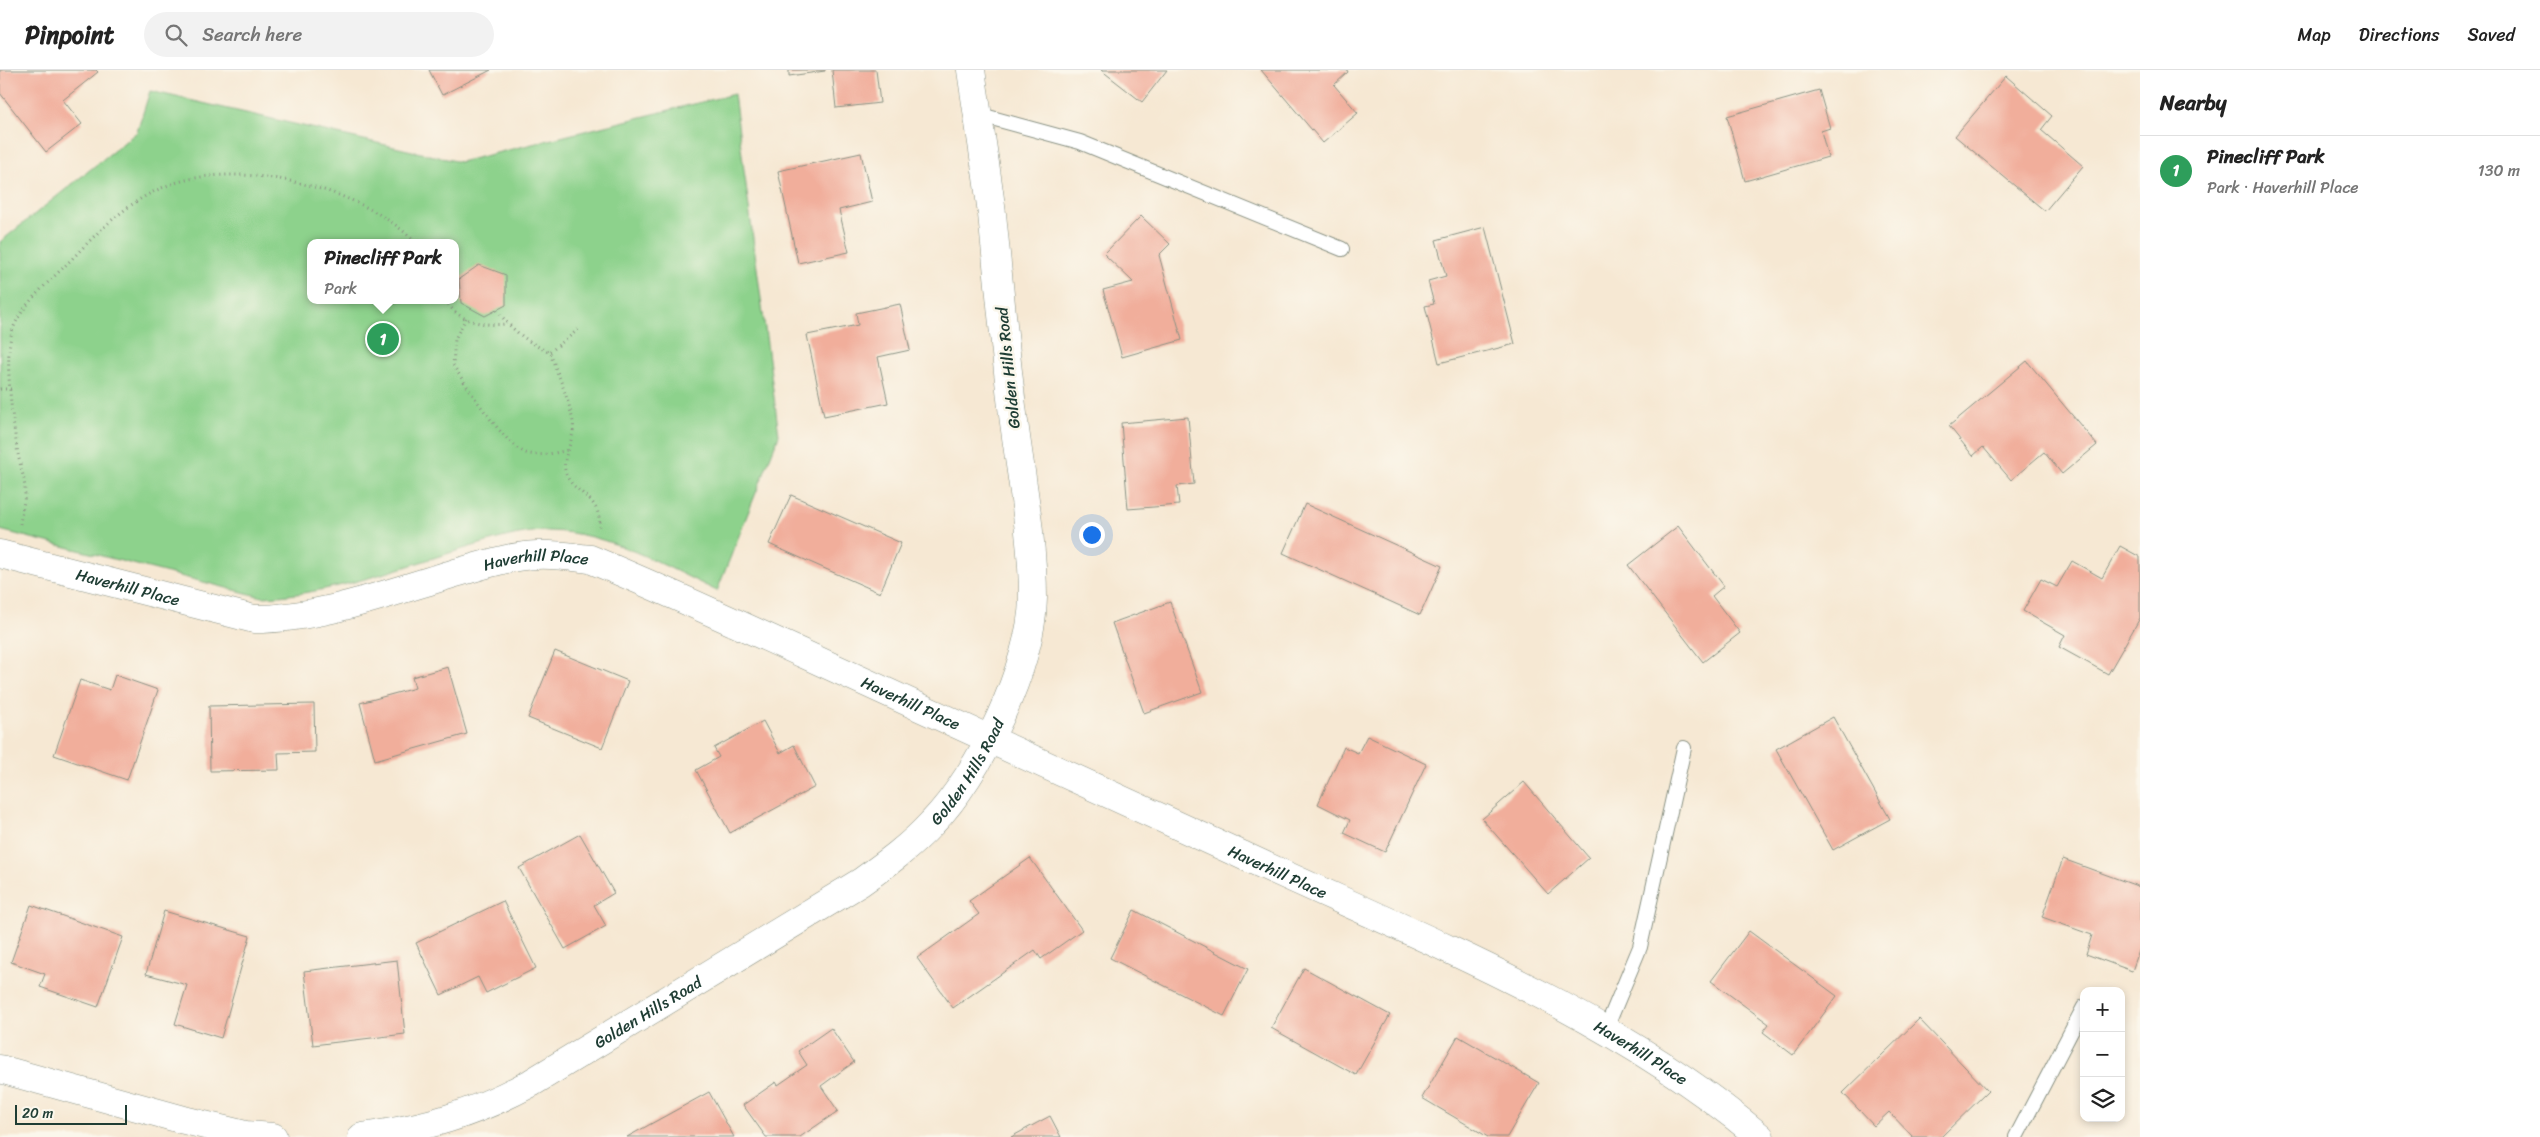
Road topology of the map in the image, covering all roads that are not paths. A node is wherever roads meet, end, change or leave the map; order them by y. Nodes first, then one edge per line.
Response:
1 (971, 70) edge
2 (977, 114) junction
3 (1342, 249) dead end
4 (0, 554) edge
5 (989, 738) junction
6 (1684, 748) dead end
7 (2080, 1015) edge
8 (1605, 1031) junction
9 (0, 1069) edge
10 (274, 1137) edge
11 (362, 1137) edge
12 (1760, 1137) edge
13 (2016, 1137) edge

1 - 2 street, Golden Hills Road
2 - 3 lane
2 - 5 street, Golden Hills Road
4 - 5 street, Haverhill Place
5 - 8 street, Haverhill Place
5 - 11 street, Golden Hills Road
6 - 8 lane
7 - 13 lane
8 - 12 street, Haverhill Place
9 - 10 street

